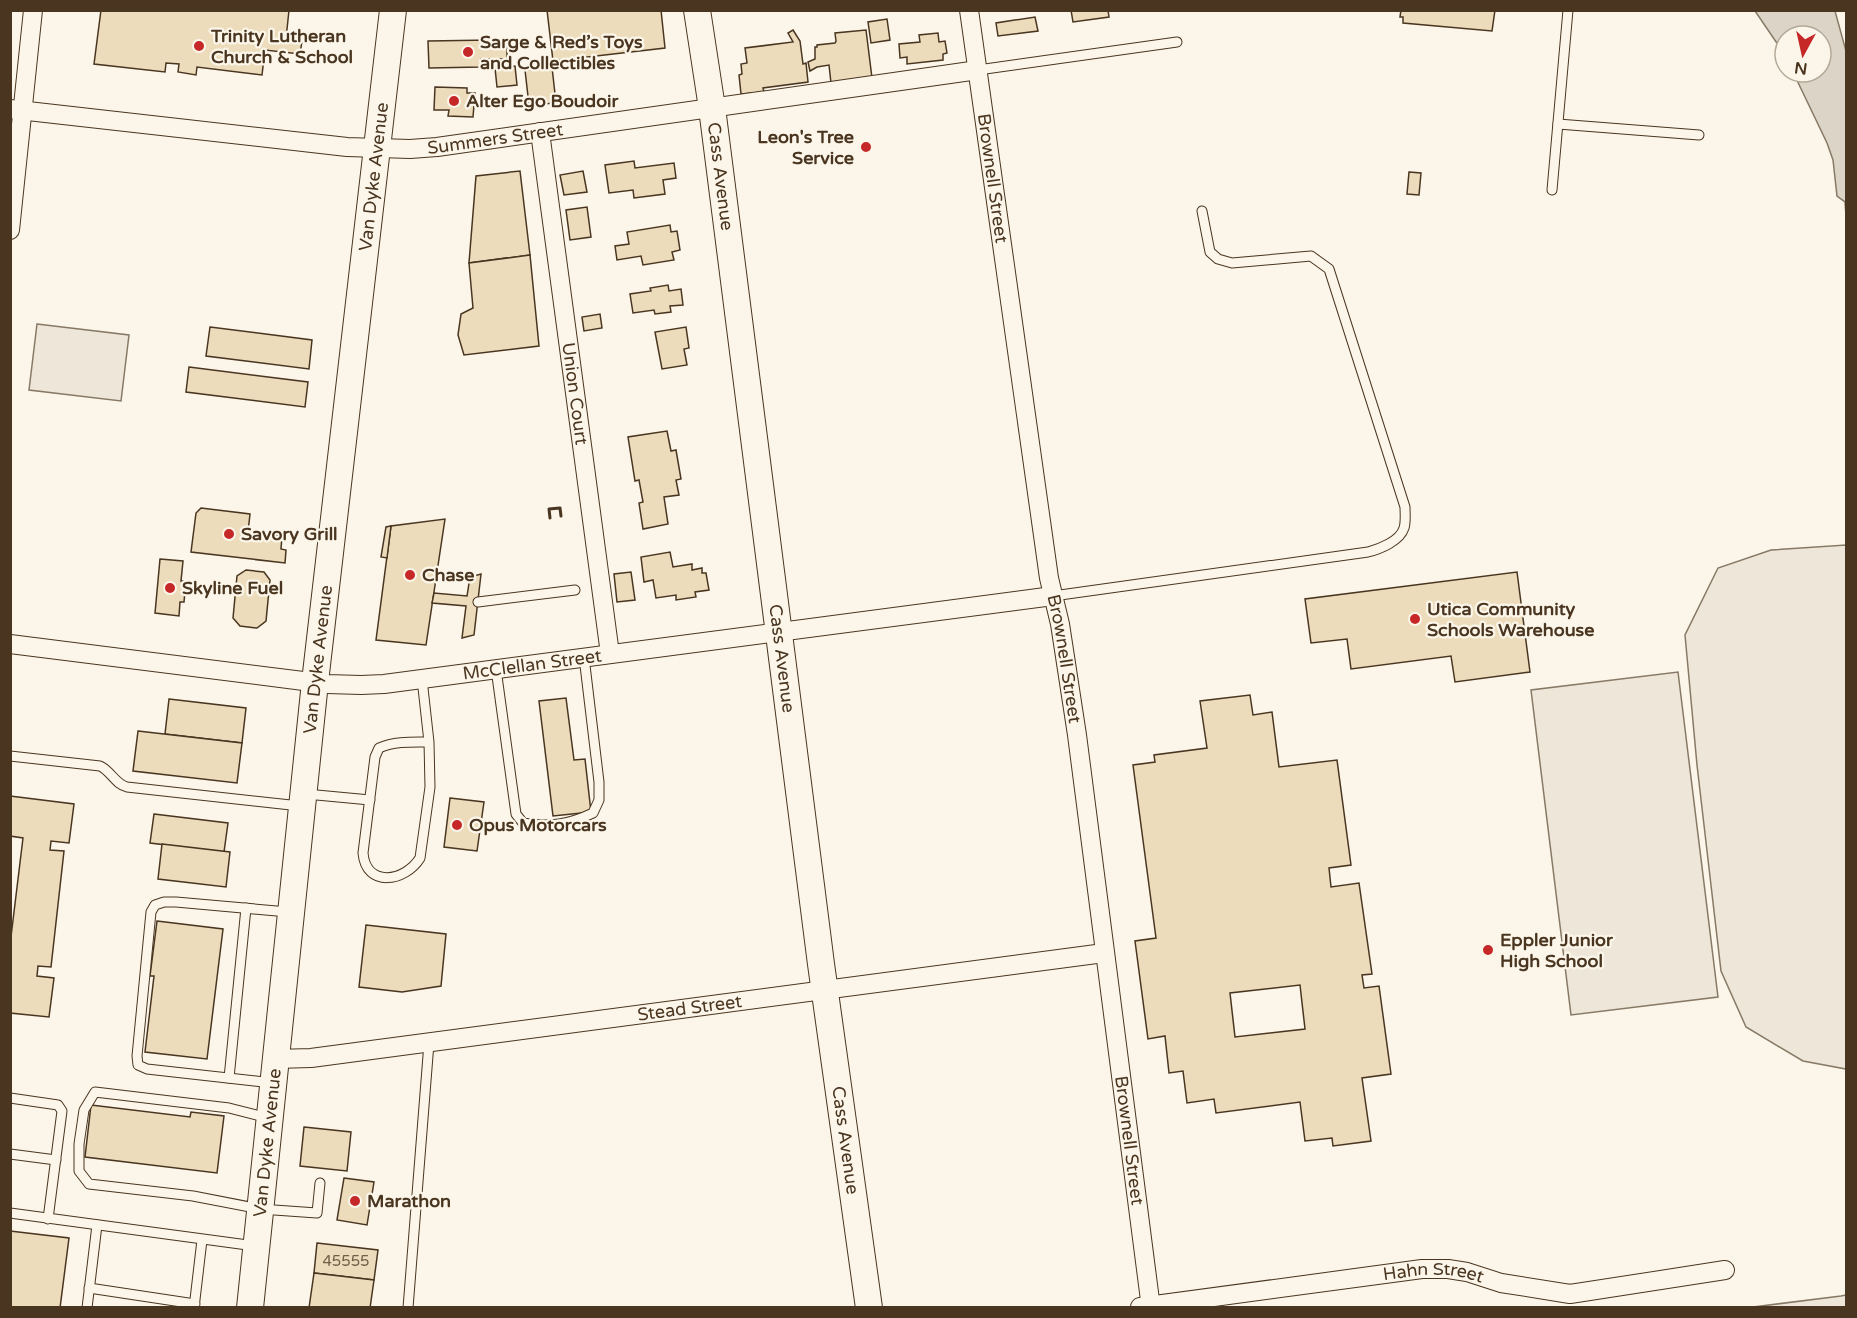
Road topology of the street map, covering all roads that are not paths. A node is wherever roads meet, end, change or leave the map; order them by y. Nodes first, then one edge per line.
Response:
1 (33, 10) edge
2 (393, 10) edge
3 (697, 10) edge
4 (969, 10) edge
5 (1568, 10) edge
6 (1177, 42) dead end
7 (978, 70) junction
8 (712, 108) junction
9 (16, 110) edge
10 (1558, 124) junction
11 (540, 132) junction
12 (1699, 135) dead end
13 (376, 148) junction
14 (1552, 190) dead end
15 (1202, 211) dead end
16 (10, 230) edge
17 (575, 590) dead end
18 (1053, 596) junction
19 (478, 602) dead end
20 (778, 632) junction
21 (10, 644) edge
22 (610, 654) junction
23 (584, 657) junction
24 (496, 669) junction
25 (422, 679) junction
26 (315, 682) junction
27 (429, 742) junction
28 (10, 756) edge
29 (303, 800) junction
30 (370, 800) junction
31 (246, 908) junction
32 (290, 913) junction
33 (1104, 953) junction
34 (825, 990) junction
35 (429, 1043) junction
36 (274, 1071) junction
37 (229, 1078) junction
38 (10, 1098) edge
39 (269, 1119) junction
40 (10, 1154) edge
41 (56, 1160) junction
42 (320, 1183) dead end
43 (260, 1209) junction
44 (10, 1214) edge
45 (48, 1219) junction
46 (96, 1225) junction
47 (202, 1240) junction
48 (256, 1247) junction
49 (1725, 1270) dead end
50 (89, 1288) junction
51 (194, 1306) edge
52 (1146, 1307) edge
53 (87, 1308) edge
54 (250, 1308) edge
55 (408, 1308) edge
56 (869, 1308) edge

1 - 9 street
2 - 13 street, Van Dyke Avenue
3 - 8 street, Cass Avenue
4 - 7 street, Brownell Street
5 - 10 lane
6 - 7 lane
7 - 8 street, Summers Street
7 - 18 street, Brownell Street
8 - 11 street, Summers Street
8 - 20 street, Cass Avenue
9 - 13 street, Summers Street
9 - 16 street
10 - 12 lane
10 - 14 lane
11 - 13 street, Summers Street
11 - 22 street, Union Court
13 - 26 street, Van Dyke Avenue
15 - 18 lane
17 - 19 lane
18 - 20 street, McClellan Street
18 - 33 street, Brownell Street
20 - 22 street, McClellan Street
20 - 34 street, Cass Avenue
21 - 26 street, McClellan Street
22 - 23 street, McClellan Street
23 - 24 street, McClellan Street
23 - 24 lane
24 - 25 street, McClellan Street
25 - 26 street, McClellan Street
25 - 27 lane
26 - 29 street, Van Dyke Avenue
27 - 30 lane
27 - 30 lane
28 - 29 lane
29 - 30 lane
29 - 32 street, Van Dyke Avenue
31 - 32 lane
31 - 37 lane
31 - 37 lane
32 - 36 street, Van Dyke Avenue
33 - 34 street, Stead Street
33 - 52 street, Brownell Street
34 - 35 street, Stead Street
34 - 56 street, Cass Avenue
35 - 36 street, Stead Street
35 - 55 lane
36 - 37 lane
36 - 39 street, Van Dyke Avenue
38 - 41 lane
39 - 43 street, Van Dyke Avenue
39 - 43 lane
40 - 41 lane
41 - 45 lane
42 - 43 lane
43 - 48 street, Van Dyke Avenue
44 - 45 lane
45 - 46 lane
46 - 47 lane
46 - 50 lane
47 - 48 lane
47 - 51 lane
48 - 54 street, Van Dyke Avenue
49 - 52 street, Hahn Street
50 - 51 lane
50 - 53 lane

